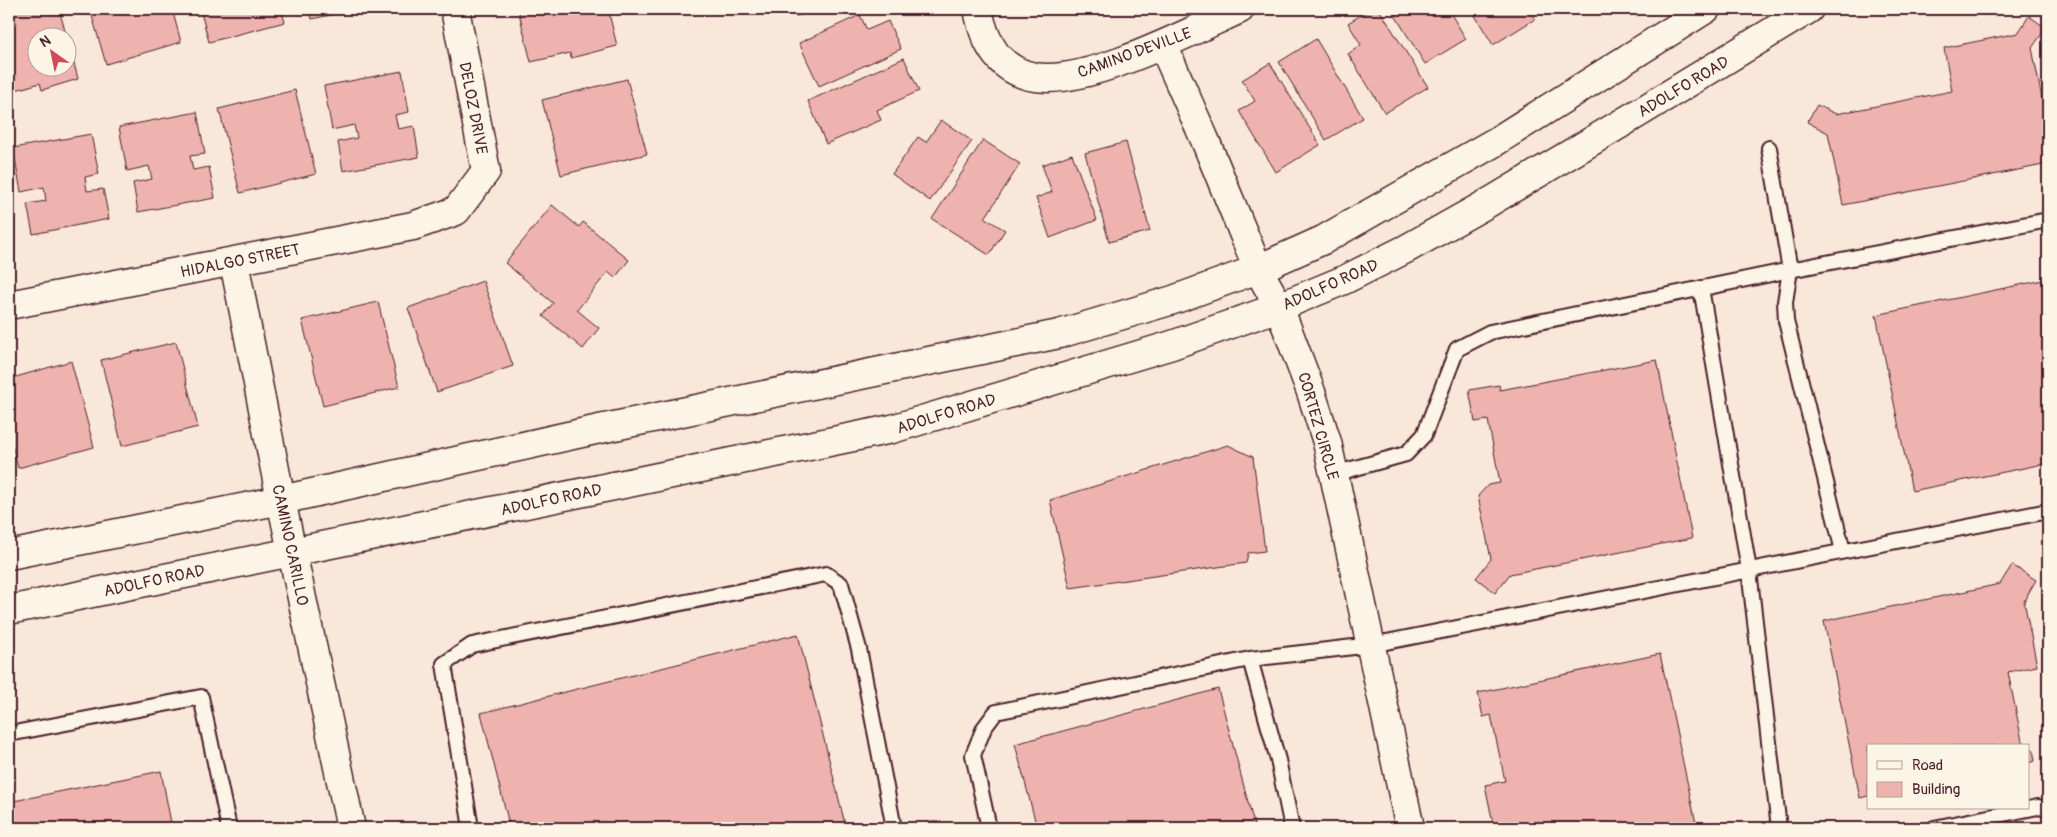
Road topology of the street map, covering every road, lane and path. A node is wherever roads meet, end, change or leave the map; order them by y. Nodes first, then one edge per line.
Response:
1 (455, 9) edge
2 (978, 9) edge
3 (1240, 9) edge
4 (1706, 9) edge
5 (1809, 9) edge
6 (1163, 45) junction
7 (1769, 148) dead end
8 (463, 200) joint
9 (2048, 220) edge
10 (234, 262) junction
11 (1258, 269) junction
12 (1790, 270) junction
13 (1701, 288) junction
14 (9, 305) edge
15 (1279, 307) junction
16 (1334, 474) junction
17 (281, 500) junction
18 (2048, 511) edge
19 (293, 552) junction
20 (1843, 552) junction
21 (9, 555) edge
22 (1749, 570) junction
23 (9, 610) edge
24 (1371, 645) junction
25 (1250, 659) junction
26 (9, 734) edge
27 (2030, 809) edge
28 (2048, 809) edge
29 (2023, 810) edge
30 (229, 828) edge
31 (351, 828) edge
32 (472, 828) edge
33 (894, 828) edge
34 (989, 828) edge
35 (1292, 828) edge
36 (1410, 828) edge
37 (1779, 828) edge
38 (1934, 828) edge

1 - 8 street, DELOZ DRIVE
2 - 6 street, CAMINO DEVILLE
3 - 6 street, CAMINO DEVILLE
4 - 11 street
5 - 15 street, ADOLFO ROAD
6 - 11 street, CORTEZ CIRCLE
7 - 12 lane
8 - 10 street, HIDALGO STREET
9 - 12 lane
10 - 14 street, HIDALGO STREET
10 - 17 street, CAMINO CARILLO
11 - 15 street, CORTEZ CIRCLE
11 - 17 street
12 - 13 lane
12 - 20 lane
13 - 16 lane
13 - 22 lane
15 - 16 street, CORTEZ CIRCLE
15 - 19 street, ADOLFO ROAD
16 - 24 street, CORTEZ CIRCLE
17 - 19 street, CAMINO CARILLO
17 - 21 street
18 - 20 lane
19 - 23 street, ADOLFO ROAD
19 - 31 street, CAMINO CARILLO
20 - 22 lane
22 - 24 lane
22 - 37 lane
24 - 25 lane
24 - 36 street, CORTEZ CIRCLE
25 - 34 lane
25 - 35 lane
26 - 30 lane
27 - 28 lane
29 - 38 lane
32 - 33 lane

